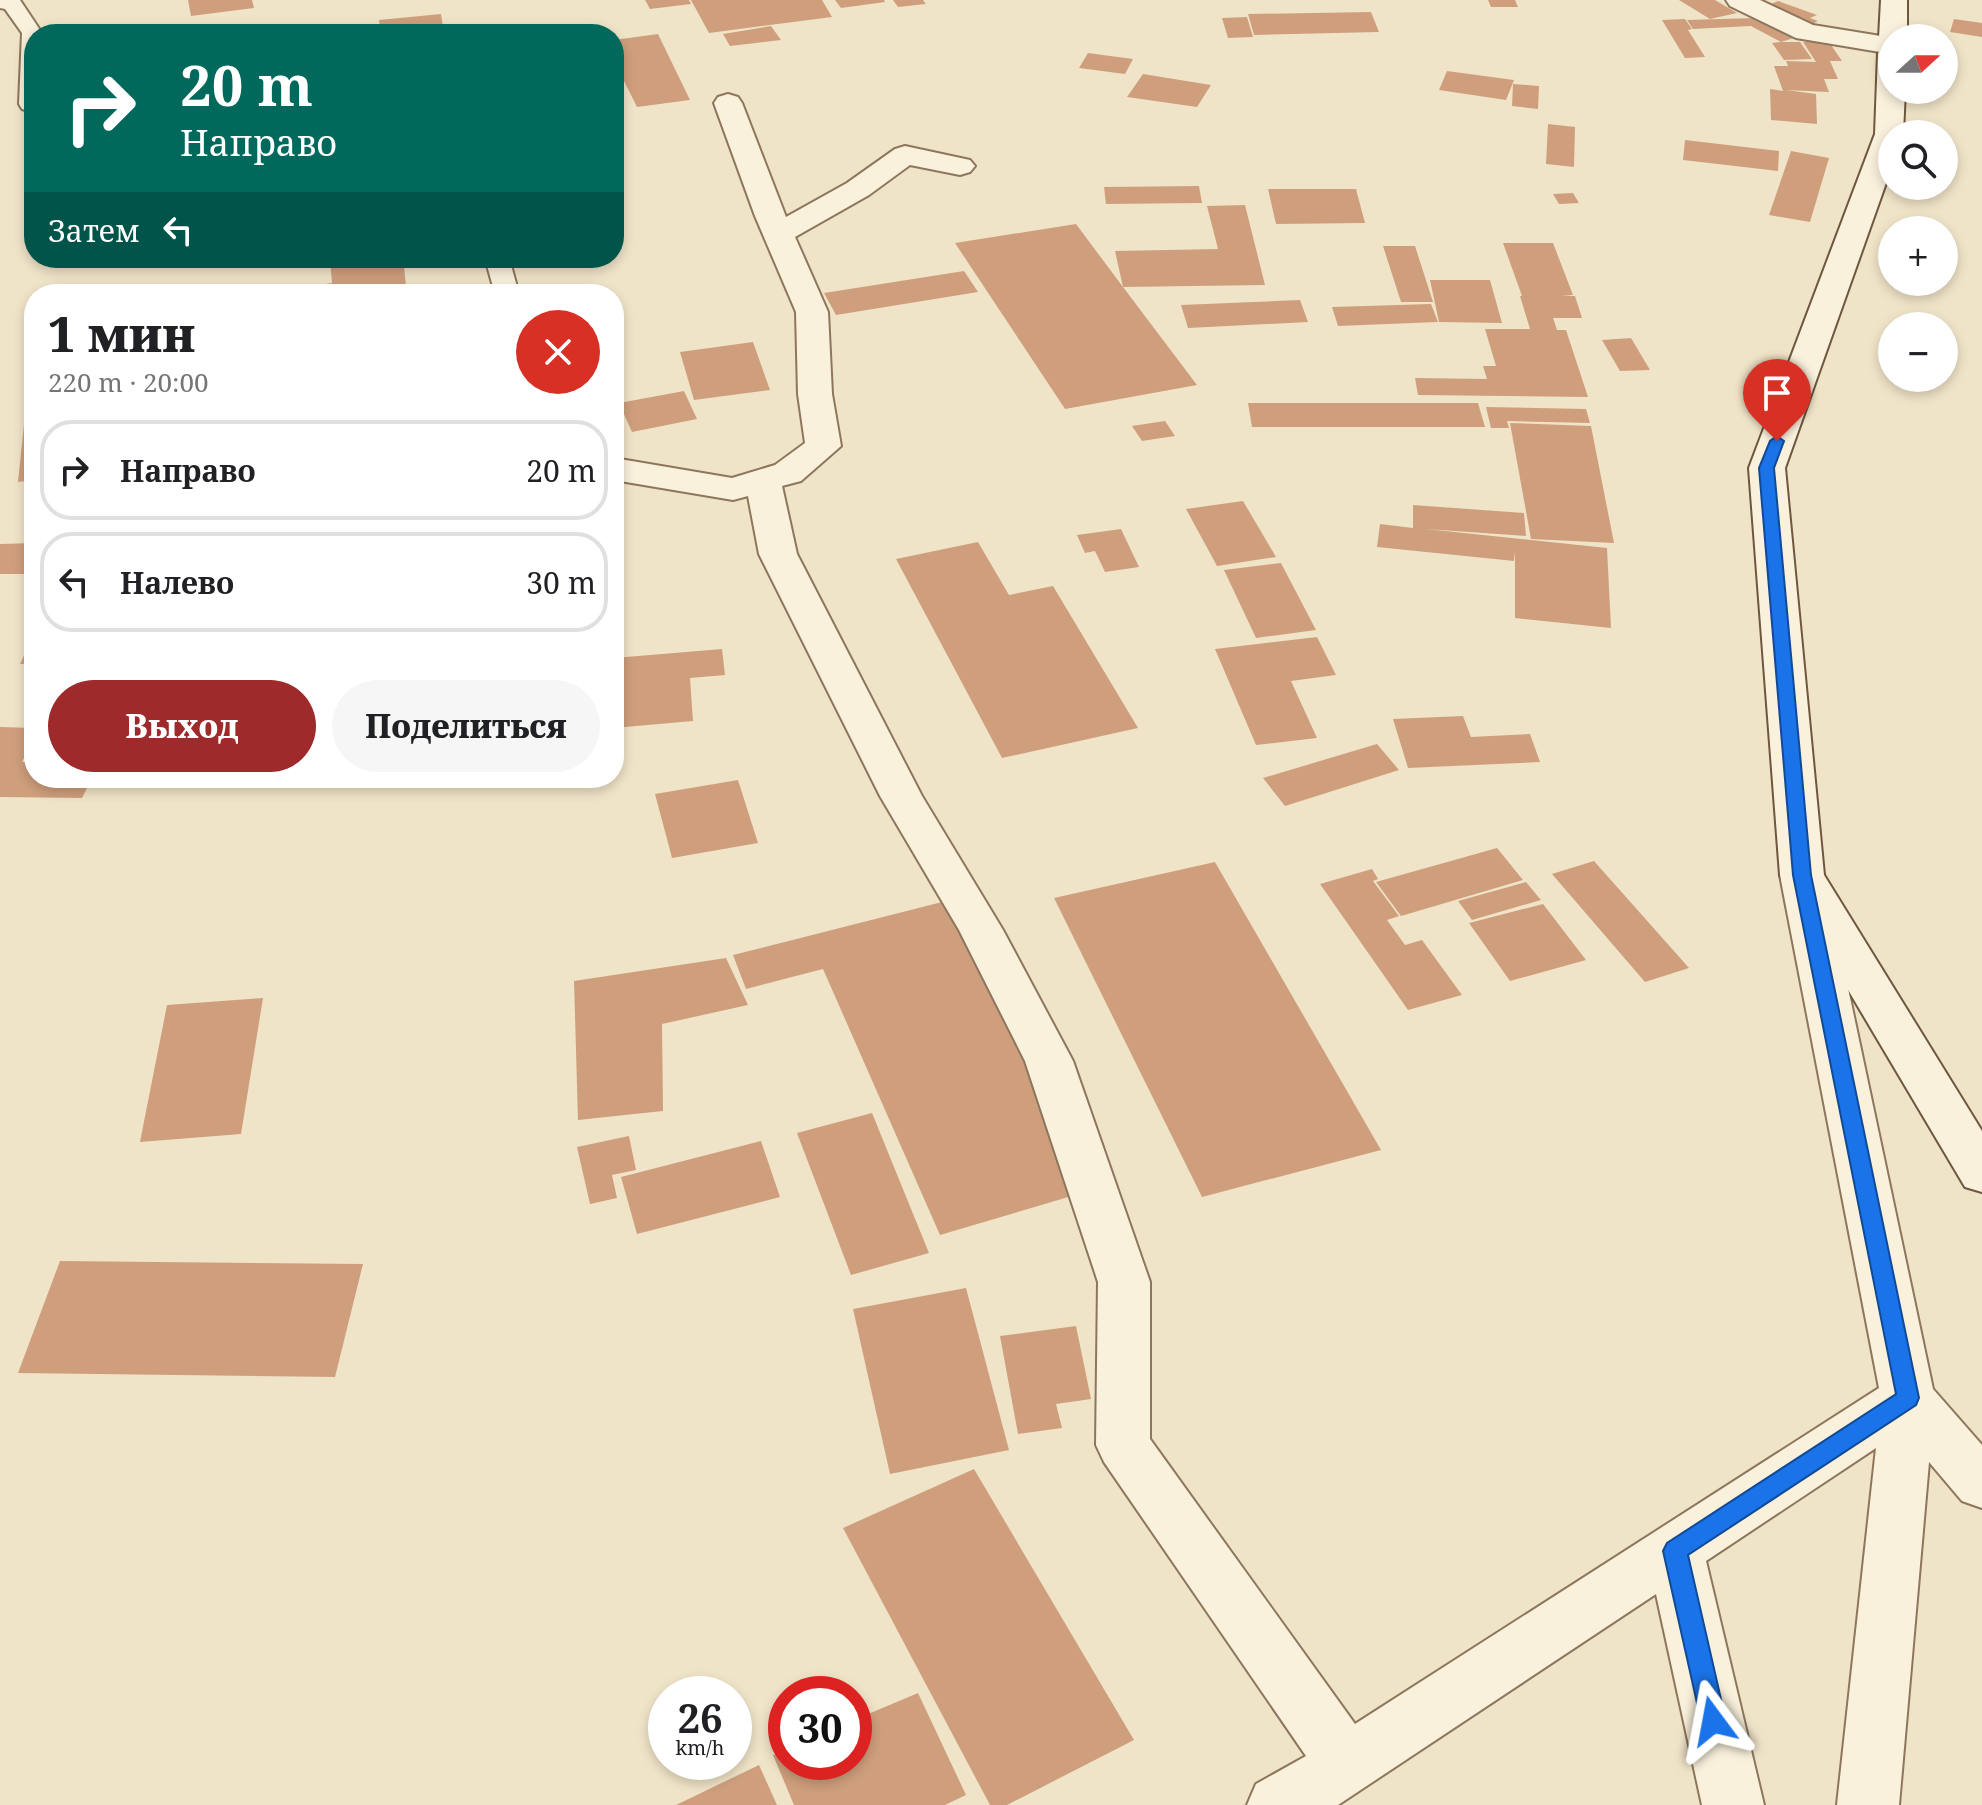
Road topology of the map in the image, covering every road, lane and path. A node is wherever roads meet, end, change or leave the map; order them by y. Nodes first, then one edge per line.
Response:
1 (1739, 0) edge
2 (1894, 0) edge
3 (0, 2) edge
4 (26, 24) edge
5 (1893, 24) edge
6 (1878, 44) edge
7 (728, 103) dead end
8 (1890, 104) edge
9 (960, 166) dead end
10 (778, 234) junction
11 (624, 471) edge
12 (763, 480) junction
13 (1802, 875) junction
14 (1982, 1173) edge
15 (1908, 1398) junction
16 (1982, 1484) edge
17 (1675, 1551) junction
18 (1347, 1764) junction
19 (1278, 1805) edge
20 (1733, 1805) edge
21 (1868, 1805) edge

1 - 6 street
2 - 5 street
3 - 4 lane
7 - 10 street
8 - 13 street
9 - 10 street
10 - 12 street
11 - 12 street
12 - 18 street
13 - 14 street
13 - 15 street
15 - 16 street
15 - 17 street
15 - 21 street
17 - 18 street
17 - 20 street
18 - 19 street

